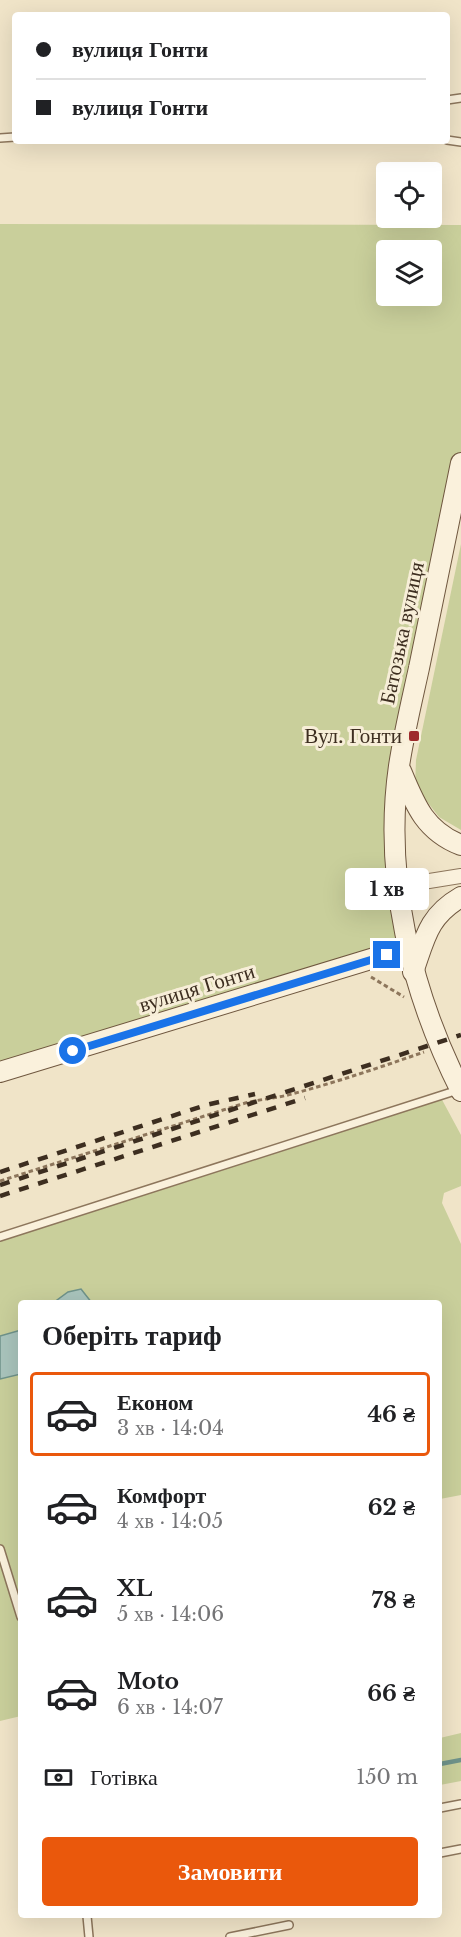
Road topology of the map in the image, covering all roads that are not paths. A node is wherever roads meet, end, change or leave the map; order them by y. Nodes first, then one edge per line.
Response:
1 (461, 463) edge
2 (399, 767) junction
3 (461, 845) edge
4 (461, 876) edge
5 (398, 886) junction
6 (461, 897) edge
7 (407, 948) junction
8 (413, 972) junction
9 (0, 1072) edge
10 (461, 1090) edge
11 (0, 1237) edge
12 (0, 1549) edge
13 (18, 1607) edge
14 (461, 1804) edge
15 (442, 1808) edge
16 (461, 1850) edge
17 (442, 1853) edge
18 (87, 1918) edge
19 (289, 1925) dead end
20 (89, 1937) edge
21 (230, 1937) edge

1 - 2 street, Батозька вулиця
2 - 3 street
2 - 5 street, Батозька вулиця
4 - 5 street
5 - 7 street, Батозька вулиця
6 - 8 street
7 - 8 street, Батозька вулиця
7 - 9 street, вулиця Гонти
8 - 10 street, Батозька вулиця
10 - 11 lane
12 - 13 lane
14 - 15 lane
16 - 17 lane
18 - 20 lane
19 - 21 lane

